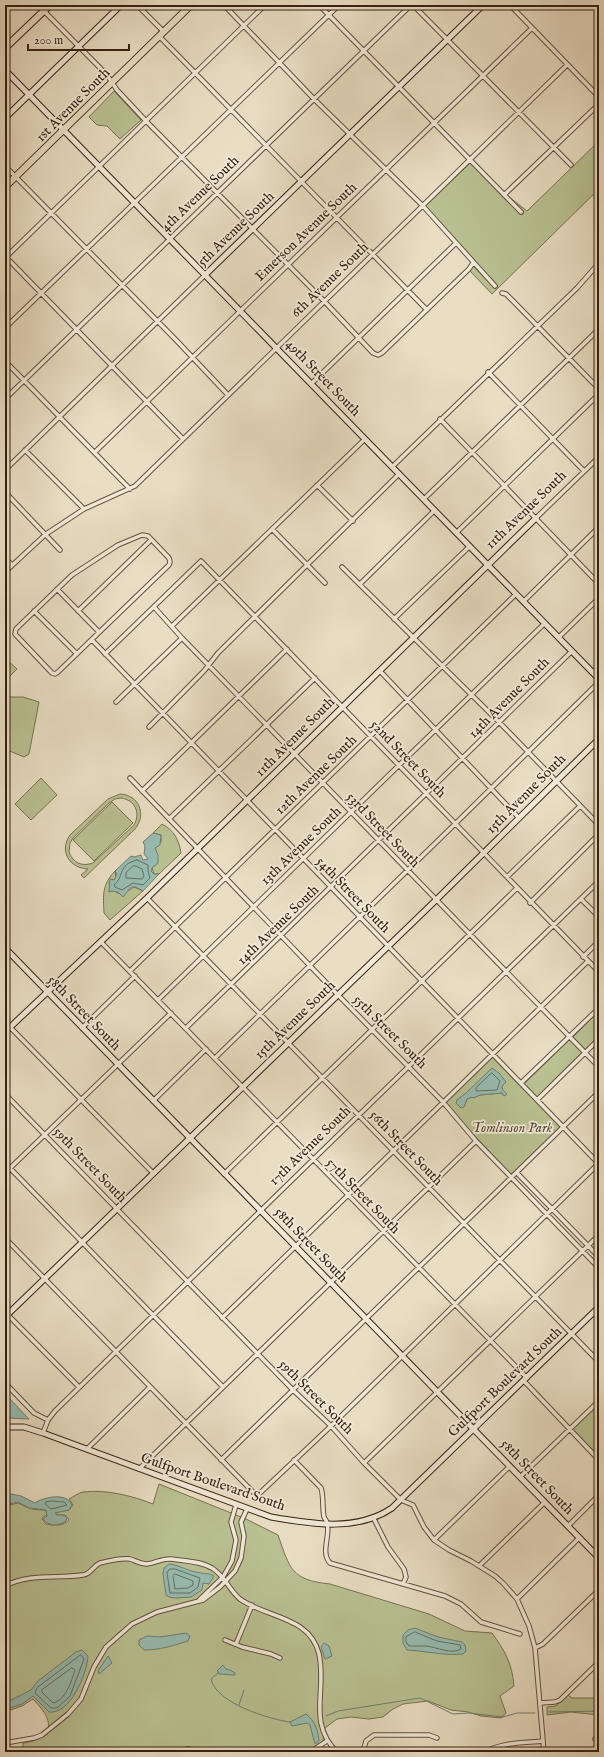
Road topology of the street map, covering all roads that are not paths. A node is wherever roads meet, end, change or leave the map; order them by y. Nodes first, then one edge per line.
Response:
1 (38, 5) edge
2 (50, 5) edge
3 (121, 5) edge
4 (137, 5) edge
5 (191, 5) edge
6 (224, 5) edge
7 (265, 5) edge
8 (319, 5) edge
9 (339, 5) edge
10 (412, 5) edge
11 (483, 5) edge
12 (510, 5) edge
13 (44, 11) junction
14 (328, 15) junction
15 (244, 26) junction
16 (532, 28) junction
17 (161, 34) junction
18 (448, 39) junction
19 (79, 46) junction
20 (5, 48) edge
21 (364, 51) junction
22 (279, 63) junction
23 (567, 65) junction
24 (5, 70) edge
25 (195, 73) junction
26 (483, 76) junction
27 (112, 83) junction
28 (399, 87) junction
29 (29, 95) junction
30 (599, 97) edge
31 (314, 99) junction
32 (599, 104) edge
33 (231, 110) junction
34 (519, 112) junction
35 (5, 118) edge
36 (146, 121) junction
37 (434, 123) junction
38 (64, 130) junction
39 (350, 134) junction
40 (266, 146) junction
41 (554, 147) junction
42 (182, 157) junction
43 (470, 160) junction
44 (571, 165) dead end
45 (5, 166) edge
46 (99, 167) junction
47 (386, 170) junction
48 (16, 177) junction
49 (301, 182) junction
50 (5, 187) edge
51 (217, 193) junction
52 (504, 195) junction
53 (135, 203) junction
54 (423, 206) junction
55 (521, 212) dead end
56 (51, 213) junction
57 (336, 218) junction
58 (253, 229) junction
59 (170, 239) junction
60 (456, 243) junction
61 (86, 250) junction
62 (372, 255) junction
63 (5, 257) edge
64 (473, 263) junction
65 (599, 263) edge
66 (288, 265) junction
67 (205, 275) junction
68 (121, 286) junction
69 (495, 286) dead end
70 (407, 290) junction
71 (41, 293) junction
72 (502, 293) dead end
73 (324, 301) junction
74 (426, 310) junction
75 (240, 311) junction
76 (157, 322) junction
77 (538, 326) junction
78 (5, 328) edge
79 (76, 329) junction
80 (599, 330) edge
81 (359, 337) junction
82 (276, 348) junction
83 (193, 358) junction
84 (570, 358) junction
85 (5, 361) edge
86 (112, 366) junction
87 (488, 372) junction
88 (24, 380) junction
89 (311, 384) junction
90 (599, 389) edge
91 (599, 394) edge
92 (228, 395) junction
93 (5, 399) edge
94 (147, 402) junction
95 (520, 405) junction
96 (60, 417) junction
97 (440, 419) junction
98 (183, 439) junction
99 (365, 439) junction
100 (553, 439) junction
101 (26, 450) junction
102 (95, 452) junction
103 (472, 452) junction
104 (599, 457) edge
105 (5, 463) edge
106 (392, 467) junction
107 (7, 468) edge
108 (584, 471) junction
109 (399, 474) junction
110 (317, 485) junction
111 (505, 485) junction
112 (130, 489) junction
113 (5, 492) edge
114 (424, 499) junction
115 (84, 509) junction
116 (435, 510) junction
117 (536, 518) junction
118 (353, 521) junction
119 (599, 527) edge
120 (272, 529) junction
121 (456, 533) junction
122 (46, 534) junction
123 (152, 540) junction
124 (470, 546) junction
125 (60, 550) dead end
126 (571, 555) junction
127 (5, 558) edge
128 (12, 565) junction
129 (308, 565) junction
130 (488, 565) junction
131 (342, 567) dead end
132 (5, 572) edge
133 (220, 580) junction
134 (325, 583) dead end
135 (360, 584) junction
136 (599, 584) edge
137 (57, 589) junction
138 (516, 594) junction
139 (599, 598) edge
140 (524, 602) junction
141 (154, 607) junction
142 (34, 611) junction
143 (78, 611) junction
144 (255, 616) junction
145 (394, 619) junction
146 (545, 623) junction
147 (172, 626) junction
148 (99, 632) junction
149 (559, 637) junction
150 (182, 638) junction
151 (414, 638) junction
152 (92, 640) junction
153 (287, 649) junction
154 (572, 652) junction
155 (77, 654) junction
156 (105, 654) junction
157 (209, 665) junction
158 (443, 666) junction
159 (599, 667) edge
160 (380, 671) junction
161 (593, 672) junction
162 (315, 678) junction
163 (599, 679) edge
164 (599, 682) edge
165 (134, 684) junction
166 (471, 695) junction
167 (239, 697) junction
168 (408, 701) junction
169 (116, 702) dead end
170 (343, 707) junction
171 (163, 713) junction
172 (500, 723) junction
173 (267, 725) junction
174 (148, 727) dead end
175 (436, 730) junction
176 (371, 737) junction
177 (599, 739) edge
178 (191, 743) junction
179 (528, 753) junction
180 (294, 754) junction
181 (464, 759) junction
182 (399, 767) junction
183 (219, 772) junction
184 (130, 778) dead end
185 (556, 781) junction
186 (323, 784) junction
187 (491, 788) junction
188 (142, 790) junction
189 (426, 795) junction
190 (247, 801) junction
191 (580, 806) junction
192 (352, 813) junction
193 (519, 818) junction
194 (169, 819) junction
195 (455, 824) junction
196 (599, 825) edge
197 (275, 830) junction
198 (599, 834) edge
199 (379, 841) junction
200 (197, 849) junction
201 (483, 854) junction
202 (303, 859) junction
203 (407, 870) junction
204 (507, 877) junction
205 (225, 878) junction
206 (599, 881) edge
207 (331, 888) junction
208 (517, 888) junction
209 (147, 898) junction
210 (581, 899) junction
211 (436, 900) junction
212 (530, 902) junction
213 (254, 907) junction
214 (359, 917) junction
215 (599, 917) edge
216 (552, 926) junction
217 (175, 927) junction
218 (470, 935) junction
219 (282, 936) junction
220 (599, 941) edge
221 (101, 942) junction
222 (388, 947) junction
223 (5, 948) edge
224 (203, 956) junction
225 (583, 957) junction
226 (588, 961) junction
227 (310, 965) junction
228 (130, 971) junction
229 (507, 971) junction
230 (599, 972) edge
231 (135, 976) junction
232 (422, 981) junction
233 (231, 985) junction
234 (47, 992) junction
235 (338, 995) junction
236 (158, 1000) junction
237 (541, 1006) junction
238 (599, 1008) edge
239 (171, 1013) junction
240 (260, 1014) junction
241 (457, 1018) junction
242 (5, 1022) edge
243 (10, 1027) junction
244 (82, 1028) junction
245 (186, 1028) junction
246 (372, 1029) junction
247 (5, 1032) edge
248 (570, 1036) junction
249 (599, 1039) edge
250 (288, 1043) junction
251 (206, 1049) junction
252 (586, 1052) junction
253 (492, 1054) junction
254 (215, 1058) junction
255 (117, 1064) junction
256 (408, 1066) junction
257 (599, 1067) edge
258 (322, 1078) junction
259 (521, 1084) junction
260 (243, 1087) junction
261 (599, 1092) edge
262 (5, 1094) edge
263 (81, 1100) junction
264 (537, 1100) junction
265 (153, 1101) junction
266 (443, 1102) junction
267 (358, 1115) junction
268 (276, 1122) junction
269 (564, 1127) junction
270 (45, 1134) junction
271 (189, 1138) junction
272 (476, 1141) junction
273 (393, 1151) junction
274 (312, 1159) junction
275 (5, 1163) edge
276 (599, 1163) edge
277 (10, 1168) junction
278 (5, 1173) edge
279 (153, 1173) junction
280 (517, 1173) junction
281 (224, 1174) junction
282 (512, 1177) junction
283 (429, 1187) junction
284 (348, 1195) junction
285 (117, 1209) junction
286 (552, 1209) junction
287 (261, 1210) junction
288 (547, 1214) junction
289 (464, 1224) junction
290 (383, 1232) junction
291 (599, 1234) edge
292 (5, 1238) edge
293 (82, 1242) junction
294 (588, 1245) junction
295 (295, 1247) junction
296 (582, 1251) junction
297 (599, 1257) edge
298 (499, 1260) junction
299 (419, 1268) junction
300 (599, 1268) edge
301 (45, 1278) junction
302 (187, 1281) junction
303 (330, 1283) junction
304 (535, 1297) junction
305 (454, 1304) junction
306 (599, 1307) edge
307 (6, 1314) edge
308 (152, 1315) junction
309 (222, 1318) junction
310 (366, 1320) junction
311 (571, 1334) junction
312 (490, 1341) junction
313 (116, 1351) junction
314 (257, 1354) junction
315 (403, 1355) junction
316 (599, 1362) edge
317 (525, 1380) junction
318 (5, 1383) edge
319 (79, 1387) junction
320 (150, 1387) junction
321 (223, 1387) junction
322 (293, 1390) junction
323 (437, 1392) junction
324 (599, 1401) edge
325 (48, 1420) junction
326 (186, 1423) junction
327 (331, 1426) junction
328 (5, 1427) edge
329 (473, 1429) junction
330 (570, 1429) junction
331 (43, 1433) junction
332 (87, 1450) junction
333 (221, 1460) junction
334 (294, 1460) junction
335 (599, 1460) edge
336 (364, 1463) junction
337 (510, 1466) junction
338 (138, 1469) junction
339 (520, 1477) junction
340 (599, 1495) edge
341 (401, 1500) junction
342 (545, 1502) junction
343 (236, 1505) junction
344 (247, 1509) junction
345 (374, 1519) junction
346 (328, 1523) junction
347 (568, 1526) junction
348 (579, 1538) junction
349 (434, 1540) junction
350 (235, 1552) junction
351 (235, 1556) tunnel mouth
352 (599, 1558) edge
353 (234, 1561) tunnel mouth
354 (230, 1566) junction
355 (479, 1566) junction
356 (223, 1577) junction
357 (226, 1581) junction
358 (403, 1584) junction
359 (5, 1586) edge
360 (599, 1590) edge
361 (517, 1599) junction
362 (199, 1600) junction
363 (252, 1605) junction
364 (520, 1634) dead end
365 (225, 1640) dead end
366 (236, 1644) junction
367 (535, 1648) junction
368 (280, 1658) dead end
369 (599, 1662) edge
370 (540, 1704) junction
371 (437, 1738) dead end
372 (327, 1741) junction
373 (544, 1741) junction
374 (5, 1743) edge
375 (182, 1752) edge
376 (208, 1752) edge
377 (310, 1752) edge
378 (338, 1752) edge
379 (363, 1752) edge
380 (485, 1752) edge
381 (544, 1752) edge

1 - 13 street
2 - 13 main road
3 - 19 street
4 - 17 street
5 - 17 main road, 1st Avenue South
6 - 15 street
7 - 15 street
8 - 14 street
9 - 14 street
10 - 18 street
10 - 21 street, 4th Avenue South
11 - 18 street, 5th Avenue South
12 - 16 street
13 - 19 street
13 - 20 main road
14 - 21 street
14 - 22 street
15 - 22 street
15 - 25 street
16 - 23 street
16 - 26 street, Emerson Avenue South
17 - 25 street
17 - 27 main road, 1st Avenue South
18 - 26 street
18 - 28 street, 5th Avenue South
19 - 27 street
19 - 29 street
21 - 28 street
21 - 31 street, 4th Avenue South
22 - 31 street
22 - 33 street
23 - 30 street
23 - 34 street, 6th Avenue South
24 - 29 street, 49th Street South
25 - 33 street
25 - 36 street
26 - 34 street
26 - 37 street, Emerson Avenue South
27 - 36 street
27 - 38 main road, 1st Avenue South
28 - 37 street
28 - 39 street, 5th Avenue South
29 - 35 street
29 - 38 street, 49th Street South
31 - 39 street
31 - 40 street, 4th Avenue South
32 - 41 street
33 - 40 street
33 - 42 street
34 - 41 street
34 - 43 street, 6th Avenue South
36 - 42 street
36 - 46 street
37 - 43 street
37 - 47 street, Emerson Avenue South
38 - 46 street, 49th Street South
38 - 48 main road, 1st Avenue South
39 - 47 street
39 - 49 street, 5th Avenue South
40 - 49 street
40 - 51 street, 4th Avenue South
41 - 44 street
41 - 52 street
42 - 51 street
42 - 53 street
43 - 52 street
43 - 54 street, 6th Avenue South
45 - 48 street
46 - 53 street, 49th Street South
46 - 56 street
47 - 54 street
47 - 57 street, Emerson Avenue South
48 - 50 main road, 1st Avenue South
48 - 56 street
49 - 57 street
49 - 58 street, 5th Avenue South
51 - 58 street
51 - 59 street, 4th Avenue South
52 - 55 street
53 - 59 street, 49th Street South
53 - 61 street
54 - 60 street
54 - 62 street, 6th Avenue South
56 - 61 street
56 - 63 street
57 - 62 street
57 - 66 street, Emerson Avenue South
58 - 66 street
58 - 67 street, 5th Avenue South
59 - 67 street, 49th Street South
59 - 68 street, 4th Avenue South
60 - 64 street
60 - 70 street
61 - 68 street
61 - 71 street
62 - 70 street
62 - 73 street, 6th Avenue South
63 - 71 street
64 - 69 street
64 - 74 street
65 - 77 street
66 - 73 street
66 - 75 street, Emerson Avenue South
67 - 75 street, 49th Street South
67 - 76 street, 5th Avenue South
68 - 76 street
68 - 79 street, 4th Avenue South
70 - 74 street
70 - 81 street
71 - 78 street
71 - 79 street
72 - 77 street
73 - 81 street
73 - 82 street, 6th Avenue South
74 - 81 street
75 - 82 street, 49th Street South
75 - 83 street, Emerson Avenue South
76 - 83 street
76 - 86 street, 5th Avenue South
77 - 84 street
77 - 87 street
79 - 86 street
79 - 88 street, 4th Avenue South
80 - 84 street
81 - 89 street
82 - 89 street, 49th Street South
82 - 92 street, 6th Avenue South
83 - 92 street
83 - 94 street, Emerson Avenue South
84 - 90 street
84 - 95 street
85 - 88 street
86 - 94 street
86 - 96 street, 5th Avenue South
87 - 95 street
87 - 97 street
88 - 93 street, 4th Avenue South
88 - 96 street
89 - 99 street, 49th Street South
91 - 100 street
92 - 98 street, 6th Avenue South
94 - 98 street
94 - 102 street, Emerson Avenue South
95 - 100 street
95 - 103 street
96 - 101 street, 5th Avenue South
96 - 102 street
97 - 103 street
97 - 106 street
98 - 112 street, 6th Avenue South
99 - 106 street, 49th Street South
99 - 110 street
100 - 108 street
100 - 111 street
101 - 107 street, 5th Avenue South
101 - 115 street
102 - 112 street
103 - 111 street
103 - 114 street
104 - 108 street, 11th Avenue South
105 - 107 street
106 - 109 street, 49th Street South
108 - 117 street, 11th Avenue South
109 - 114 street, 49th Street South
109 - 118 street
110 - 118 street
110 - 120 street
111 - 117 street
111 - 121 street
112 - 115 street, 6th Avenue South
113 - 122 street
114 - 116 street, 49th Street South
115 - 122 street, 6th Avenue South
116 - 121 street, 49th Street South
116 - 135 street
117 - 126 street
117 - 130 street, 11th Avenue South
118 - 129 street
119 - 126 street
120 - 129 street
120 - 133 street
121 - 124 street, 49th Street South
122 - 125 street
122 - 128 street, 6th Avenue South
123 - 137 street
123 - 143 street
123 - 148 street
124 - 130 street, 49th Street South
124 - 145 street
126 - 136 street
126 - 140 street
127 - 128 street
128 - 132 street, 6th Avenue South
129 - 134 street
129 - 144 street
130 - 138 street, 49th Street South
130 - 151 street, 11th Avenue South
131 - 135 street
133 - 141 street, 52nd Street South
133 - 144 street, 52nd Street South
133 - 147 street
135 - 145 street
137 - 142 street
137 - 143 street
138 - 140 street, 49th Street South
138 - 158 street, 12th Avenue South
139 - 149 street
140 - 146 street, 49th Street South
141 - 147 street, 53rd Street South
141 - 156 street
142 - 155 street
142 - 155 street
143 - 148 street
144 - 153 street, 52nd Street South
144 - 157 street
145 - 151 street
146 - 149 street, 49th Street South
146 - 166 street, 13th Avenue South
147 - 150 street, 53rd Street South
148 - 152 street
149 - 154 street, 49th Street South
150 - 157 street, 53rd Street South
150 - 165 street
151 - 158 street
151 - 160 street, 11th Avenue South
152 - 155 street
152 - 156 street, 54th Street South
153 - 162 street, 52nd Street South
153 - 167 street
154 - 161 street, 49th Street South
154 - 172 street, 14th Avenue South
156 - 165 street, 54th Street South
157 - 167 street, 53rd Street South
157 - 171 street
158 - 166 street
158 - 168 street, 12th Avenue South
159 - 161 street
160 - 168 street
160 - 170 street, 11th Avenue South
161 - 163 street, 49th Street South
162 - 170 street, 52nd Street South
162 - 173 street
164 - 179 street
165 - 169 street
165 - 171 street, 54th Street South
166 - 172 street
166 - 175 street, 13th Avenue South
167 - 173 street, 53rd Street South
167 - 178 street
168 - 175 street
168 - 176 street, 12th Avenue South
170 - 176 street, 52nd Street South
170 - 180 street, 11th Avenue South
171 - 174 street
171 - 178 street, 54th Street South
172 - 179 street
172 - 181 street, 14th Avenue South
173 - 180 street, 53rd Street South
173 - 183 street
175 - 181 street
175 - 182 street, 13th Avenue South
176 - 182 street, 52nd Street South
176 - 186 street, 12th Avenue South
177 - 185 street, 15th Avenue South
178 - 183 street, 54th Street South
178 - 188 street
179 - 185 street
179 - 187 street
180 - 186 street, 53rd Street South
180 - 190 street, 11th Avenue South
181 - 187 street
181 - 189 street, 14th Avenue South
182 - 189 street, 52nd Street South
182 - 192 street, 13th Avenue South
183 - 190 street, 54th Street South
183 - 194 street
184 - 188 street, 55th Street South
185 - 191 street
185 - 193 street, 15th Avenue South
186 - 192 street, 53rd Street South
186 - 197 street, 12th Avenue South
187 - 193 street
187 - 195 street
188 - 194 street, 55th Street South
189 - 195 street, 52nd Street South
189 - 199 street, 14th Avenue South
190 - 197 street, 54th Street South
190 - 200 street, 11th Avenue South
191 - 196 street
191 - 204 street
192 - 199 street, 53rd Street South
192 - 202 street, 13th Avenue South
193 - 201 street, 15th Avenue South
194 - 200 street, 55th Street South
195 - 201 street, 52nd Street South
195 - 203 street
197 - 202 street, 54th Street South
197 - 205 street, 12th Avenue South
198 - 212 street
199 - 203 street, 53rd Street South
199 - 207 street, 14th Avenue South
200 - 205 street, 55th Street South
200 - 209 street, 11th Avenue South
201 - 204 street, 52nd Street South
201 - 211 street, 15th Avenue South
202 - 207 street, 54th Street South
202 - 213 street, 13th Avenue South
203 - 211 street, 53rd Street South
203 - 214 street
204 - 208 street, 52nd Street South
205 - 213 street, 55th Street South
205 - 217 street, 12th Avenue South
206 - 210 street, 17th Avenue South
207 - 214 street, 54th Street South
207 - 219 street, 14th Avenue South
208 - 212 street, 52nd Street South
208 - 218 street
209 - 217 street, 56th Street South
209 - 221 street, 11th Avenue South
210 - 215 street
210 - 216 street, 17th Avenue South
211 - 218 street, 53rd Street South
211 - 222 street, 15th Avenue South
212 - 216 street, 52nd Street South
213 - 219 street, 55th Street South
213 - 224 street, 13th Avenue South
214 - 222 street, 54th Street South
214 - 227 street
216 - 225 street, 52nd Street South
216 - 229 street, 17th Avenue South
217 - 224 street, 56th Street South
217 - 228 street, 12th Avenue South
218 - 229 street, 53rd Street South
218 - 232 street
219 - 227 street, 55th Street South
219 - 233 street, 14th Avenue South
220 - 225 street
221 - 228 street, 57th Street South
221 - 234 street, 11th Avenue South
222 - 232 street, 54th Street South
222 - 235 street, 15th Avenue South
223 - 234 street, 58th Street South
224 - 233 street, 56th Street South
224 - 236 street, 13th Avenue South
225 - 226 street, 52nd Street South
226 - 230 street, 52nd Street South
226 - 237 street
227 - 235 street, 55th Street South
227 - 240 street
228 - 231 street, 57th Street South
229 - 237 street, 53rd Street South
229 - 241 street, 17th Avenue South
231 - 236 street, 57th Street South
231 - 244 street
232 - 241 street, 54th Street South
232 - 246 street
233 - 240 street, 56th Street South
233 - 245 street, 14th Avenue South
234 - 243 street, 11th Avenue South
234 - 244 street, 58th Street South
235 - 246 street, 55th Street South
235 - 250 street, 15th Avenue South
236 - 239 street, 57th Street South
237 - 248 street, 53rd Street South
237 - 253 street
238 - 248 street
239 - 245 street, 57th Street South
239 - 255 street
240 - 250 street, 56th Street South
240 - 254 street
241 - 253 street, 54th Street South
241 - 256 street, 17th Avenue South
242 - 243 street
243 - 247 street, 11th Avenue South
243 - 263 street
244 - 255 street, 58th Street South
245 - 251 street, 57th Street South
246 - 256 street, 55th Street South
246 - 258 street
248 - 252 street, 53rd Street South
248 - 259 street
249 - 252 street
250 - 258 street, 56th Street South
250 - 260 street, 15th Avenue South
251 - 254 street, 57th Street South
251 - 265 street
252 - 257 street, 53rd Street South
252 - 264 street
253 - 259 street, 54th Street South
253 - 266 street
254 - 260 street, 57th Street South
255 - 263 street
255 - 265 street, 58th Street South
256 - 266 street, 55th Street South
256 - 267 street, 17th Avenue South
258 - 267 street, 56th Street South
258 - 268 street
259 - 264 street, 54th Street South
260 - 268 street, 57th Street South
260 - 271 street, 15th Avenue South
261 - 269 street
262 - 270 street, 59th Street South
263 - 270 street
263 - 279 street
264 - 269 street, 54th Street South
265 - 271 street, 58th Street South
266 - 272 street, 55th Street South
266 - 273 street
267 - 273 street, 56th Street South
267 - 274 street, 17th Avenue South
268 - 274 street, 57th Street South
268 - 281 street
269 - 276 street, 54th Street South
269 - 280 street
270 - 277 street
270 - 285 street, 59th Street South
271 - 279 street, 15th Avenue South
271 - 281 street, 58th Street South
272 - 282 street, 55th Street South
272 - 283 street
273 - 283 street, 56th Street South
273 - 284 street
274 - 284 street, 57th Street South
274 - 287 street, 17th Avenue South
275 - 277 street
276 - 286 street
277 - 278 street
277 - 293 street
279 - 285 street, 15th Avenue South
280 - 282 street
280 - 286 street
281 - 287 street, 58th Street South
282 - 288 street, 55th Street South
282 - 289 street
283 - 289 street, 56th Street South
283 - 290 street
284 - 290 street, 57th Street South
284 - 295 street
285 - 293 street, 15th Avenue South
285 - 302 street, 59th Street South
286 - 288 street
286 - 294 street
287 - 295 street, 58th Street South
287 - 302 street, 17th Avenue South
288 - 296 street, 55th Street South
288 - 298 street
289 - 298 street, 56th Street South
289 - 299 street
290 - 299 street, 57th Street South
290 - 303 street
291 - 294 street
292 - 301 street
293 - 301 street, 15th Avenue South
293 - 308 street
294 - 296 street
294 - 297 street
295 - 303 street, 58th Street South
295 - 309 street
296 - 300 street, 55th Street South
296 - 304 street
298 - 304 street, 56th Street South
298 - 305 street
299 - 305 street, 57th Street South
299 - 310 street
301 - 307 street, 15th Avenue South
301 - 313 street
302 - 308 street, 17th Avenue South
302 - 309 street, 59th Street South
303 - 310 street, 58th Street South
303 - 314 street
304 - 311 street, 56th Street South
304 - 312 street
305 - 312 street, 57th Street South
305 - 315 street
306 - 311 street, Gulfport Boulevard South
307 - 319 street
308 - 313 street, 17th Avenue South
308 - 321 street
309 - 314 street, 59th Street South
310 - 315 street, 58th Street South
310 - 322 street
311 - 316 street, 56th Street South
311 - 317 street, Gulfport Boulevard South
312 - 317 street, 57th Street South
312 - 323 street
313 - 319 street, 17th Avenue South
313 - 320 street
314 - 321 street
314 - 322 street, 59th Street South
315 - 323 street, 58th Street South
315 - 327 street
317 - 329 street, Gulfport Boulevard South
317 - 330 street, 57th Street South
318 - 325 street
319 - 325 street, 17th Avenue South
320 - 326 street
320 - 332 street
321 - 326 street
322 - 327 street, 59th Street South
322 - 333 street
323 - 329 street, 58th Street South
323 - 336 street
324 - 330 street
325 - 331 street, 17th Avenue South
326 - 333 street
326 - 338 street
327 - 334 street
327 - 336 street, 59th Street South
328 - 331 street, Gulfport Boulevard South
329 - 337 street, 58th Street South
329 - 341 street, Gulfport Boulevard South
330 - 335 street, 57th Street South
330 - 339 street
331 - 332 street, Gulfport Boulevard South
332 - 338 street, Gulfport Boulevard South
333 - 334 street
334 - 346 street
336 - 341 street, 59th Street South
337 - 339 street, 58th Street South
337 - 349 street
338 - 343 street, Gulfport Boulevard South
339 - 342 street, 58th Street South
340 - 347 street
341 - 345 street, Gulfport Boulevard South
341 - 349 street, 59th Street South
342 - 347 street, 58th Street South
342 - 355 street
343 - 344 street, Gulfport Boulevard South
343 - 350 street
344 - 346 street, Gulfport Boulevard South
344 - 357 street
345 - 346 street, Gulfport Boulevard South
345 - 358 street
346 - 358 street
347 - 348 street, 58th Street South
348 - 352 street, 58th Street South
348 - 361 street
349 - 355 street, 59th Street South
350 - 351 street
350 - 354 street
353 - 354 street
354 - 356 street
355 - 361 street, 59th Street South
356 - 357 street
356 - 359 street
356 - 362 street
357 - 362 street
357 - 363 street
358 - 364 street
360 - 367 street
361 - 367 street, 59th Street South
362 - 374 street
363 - 366 street
363 - 372 street
365 - 366 street
366 - 368 street
367 - 370 street, 59th Street South
369 - 370 street
370 - 373 street, 59th Street South
371 - 379 street
372 - 377 street
372 - 378 street
373 - 380 street
373 - 381 street, 59th Street South
375 - 376 street

